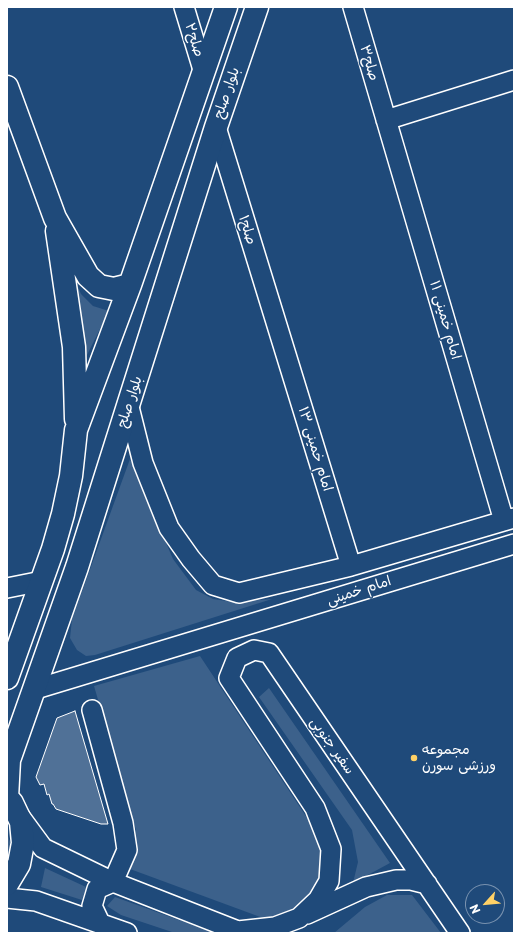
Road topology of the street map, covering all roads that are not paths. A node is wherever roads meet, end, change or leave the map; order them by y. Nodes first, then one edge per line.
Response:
1 (184, 7) edge
2 (226, 7) edge
3 (257, 7) edge
4 (353, 7) edge
5 (204, 73) junction
6 (514, 80) edge
7 (7, 87) edge
8 (386, 120) junction
9 (216, 128) junction
10 (56, 218) junction
11 (130, 286) junction
12 (279, 333) joint
13 (129, 407) junction
14 (76, 430) junction
15 (509, 520) edge
16 (514, 544) edge
17 (393, 554) junction
18 (351, 566) junction
19 (399, 578) junction
20 (42, 581) junction
21 (7, 588) edge
22 (7, 678) edge
23 (36, 689) junction
24 (92, 710) dead end
25 (10, 801) edge
26 (113, 882) junction
27 (7, 884) edge
28 (427, 884) junction
29 (7, 898) edge
30 (299, 918) junction
31 (100, 923) junction
32 (241, 932) edge
33 (128, 933) edge
34 (460, 933) edge

1 - 5 street, صلح۲
2 - 5 main road, بلوار صلح
3 - 9 main road, بلوار صلح
4 - 8 street, صلح۳
5 - 11 main road, بلوار صلح
6 - 8 street
7 - 10 main road
8 - 15 street, امام خمینی ۱۱
9 - 12 street, ۱صلح
9 - 13 main road, بلوار صلح
10 - 11 main road
10 - 14 main road
11 - 14 main road, بلوار صلح
12 - 18 street, امام خمینی ۱۳
13 - 18 street, امام خمینی
13 - 23 main road, بلوار صلح
14 - 20 main road, بلوار صلح
15 - 17 street, امام خمینی
16 - 19 street, امام خمینی
17 - 18 street, امام خمینی
17 - 19 street
19 - 23 street, امام خمینی
20 - 21 street
20 - 22 main road, بلوار صلح
23 - 25 main road, بلوار صلح
24 - 26 street
25 - 26 street
25 - 27 main road
26 - 31 street
26 - 32 street
28 - 30 street
28 - 30 street, سفیر جنوبی
28 - 34 street, سفیر جنوبی
29 - 31 street
30 - 32 street
31 - 33 street

